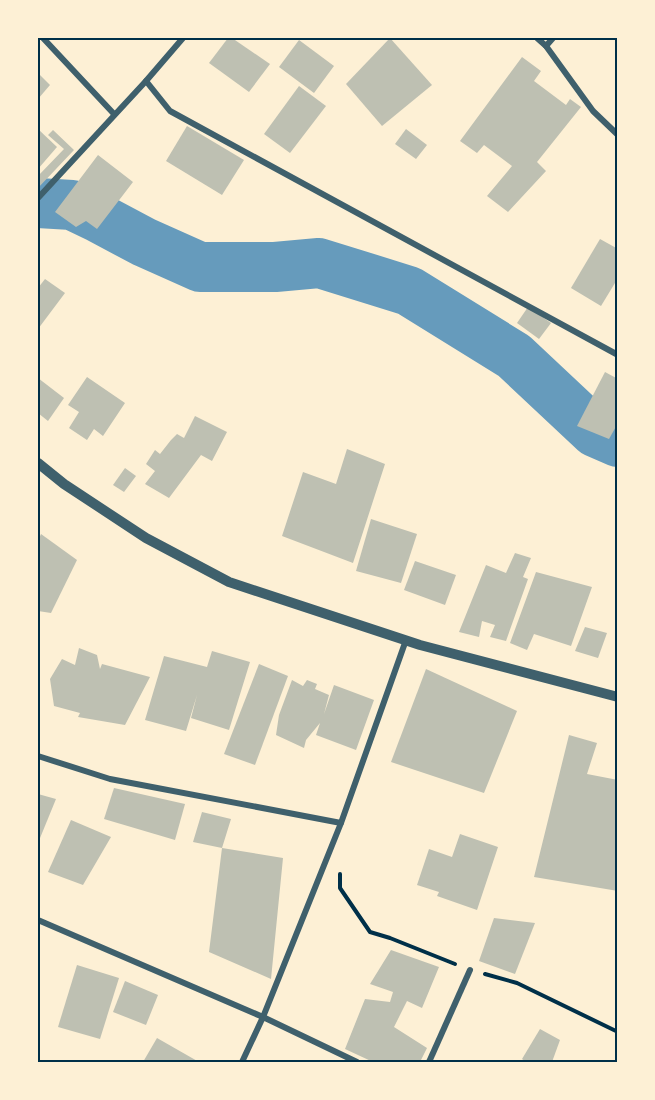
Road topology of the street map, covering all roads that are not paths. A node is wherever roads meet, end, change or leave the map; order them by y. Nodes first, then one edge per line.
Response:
1 (43, 38) edge
2 (183, 38) edge
3 (537, 38) edge
4 (553, 38) edge
5 (546, 46) junction
6 (146, 81) junction
7 (114, 114) junction
8 (618, 135) edge
9 (38, 198) edge
10 (618, 355) edge
11 (38, 464) edge
12 (406, 640) junction
13 (618, 697) edge
14 (38, 756) edge
15 (341, 823) junction
16 (38, 920) edge
17 (470, 970) road end
18 (263, 1017) junction
19 (242, 1062) edge
20 (357, 1062) edge
21 (429, 1062) edge

1 - 7 street
2 - 6 street
3 - 5 street
4 - 5 street
5 - 8 street
6 - 7 street
6 - 10 street
7 - 9 street
11 - 12 street
12 - 13 street
12 - 15 street
14 - 15 street
15 - 18 street
16 - 18 street
17 - 21 street
18 - 19 street
18 - 20 street

